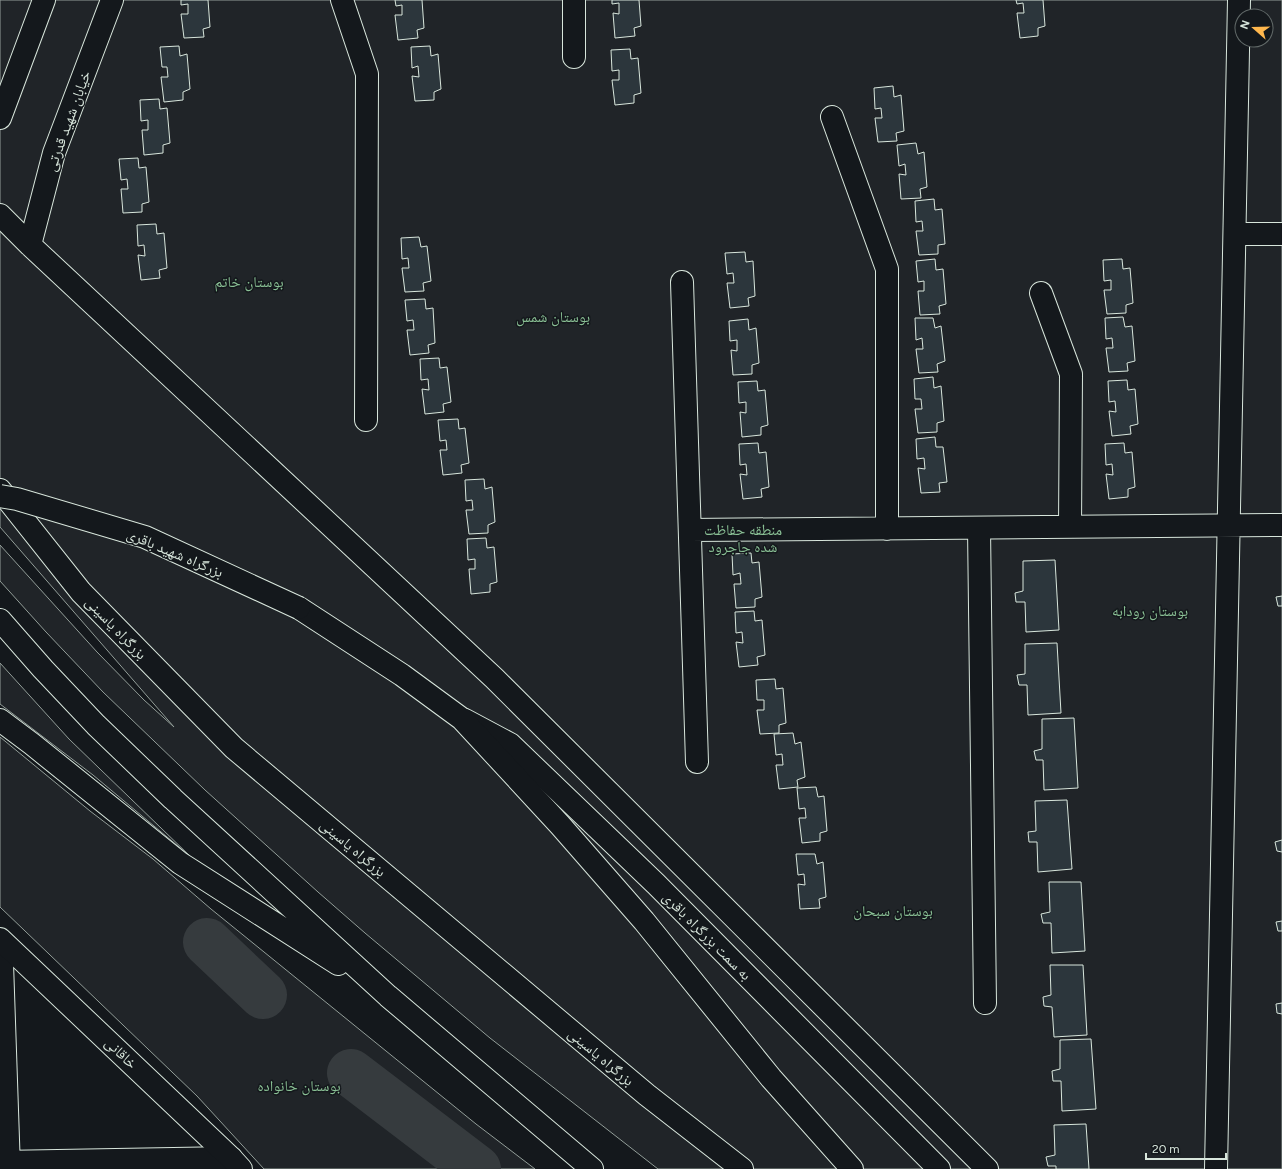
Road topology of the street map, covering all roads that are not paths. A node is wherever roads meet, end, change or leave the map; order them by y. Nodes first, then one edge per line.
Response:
1 (44, 0) edge
2 (112, 0) edge
3 (342, 0) edge
4 (574, 0) edge
5 (1239, 0) edge
6 (574, 57) dead end
7 (832, 117) dead end
8 (0, 118) edge
9 (0, 215) edge
10 (1235, 234) junction
11 (1282, 234) edge
12 (30, 245) junction
13 (682, 282) dead end
14 (1041, 293) dead end
15 (366, 420) dead end
16 (0, 490) edge
17 (0, 496) edge
18 (1282, 525) edge
19 (1229, 526) junction
20 (1070, 527) junction
21 (887, 528) junction
22 (979, 528) junction
23 (690, 530) junction
24 (0, 620) edge
25 (462, 719) junction
26 (0, 720) edge
27 (698, 762) dead end
28 (0, 939) edge
29 (2, 963) dead end
30 (388, 996) junction
31 (985, 1003) dead end
32 (236, 1163) edge
33 (6, 1164) edge
34 (592, 1169) edge
35 (742, 1169) edge
36 (852, 1169) edge
37 (939, 1169) edge
38 (987, 1169) edge
39 (1216, 1169) edge

1 - 8 main road
2 - 12 main road, خیابان شهید قدرتی
3 - 15 main road
4 - 6 main road
5 - 10 main road
7 - 21 main road
9 - 12 main road
10 - 11 main road
10 - 19 main road
12 - 38 main road
13 - 23 main road
14 - 20 main road
16 - 35 main road, بزرگراه یاسینی
17 - 25 main road, بزرگراه شهید باقری, bridge
18 - 19 main road
19 - 20 main road
19 - 39 main road
20 - 22 main road
21 - 22 main road
21 - 23 main road
22 - 31 main road
23 - 27 main road
24 - 30 main road
25 - 36 main road
25 - 37 main road, به سمت بزرگراه باقری
26 - 30 main road
28 - 32 main road, خاقانی
29 - 33 main road
30 - 34 main road
32 - 33 main road

